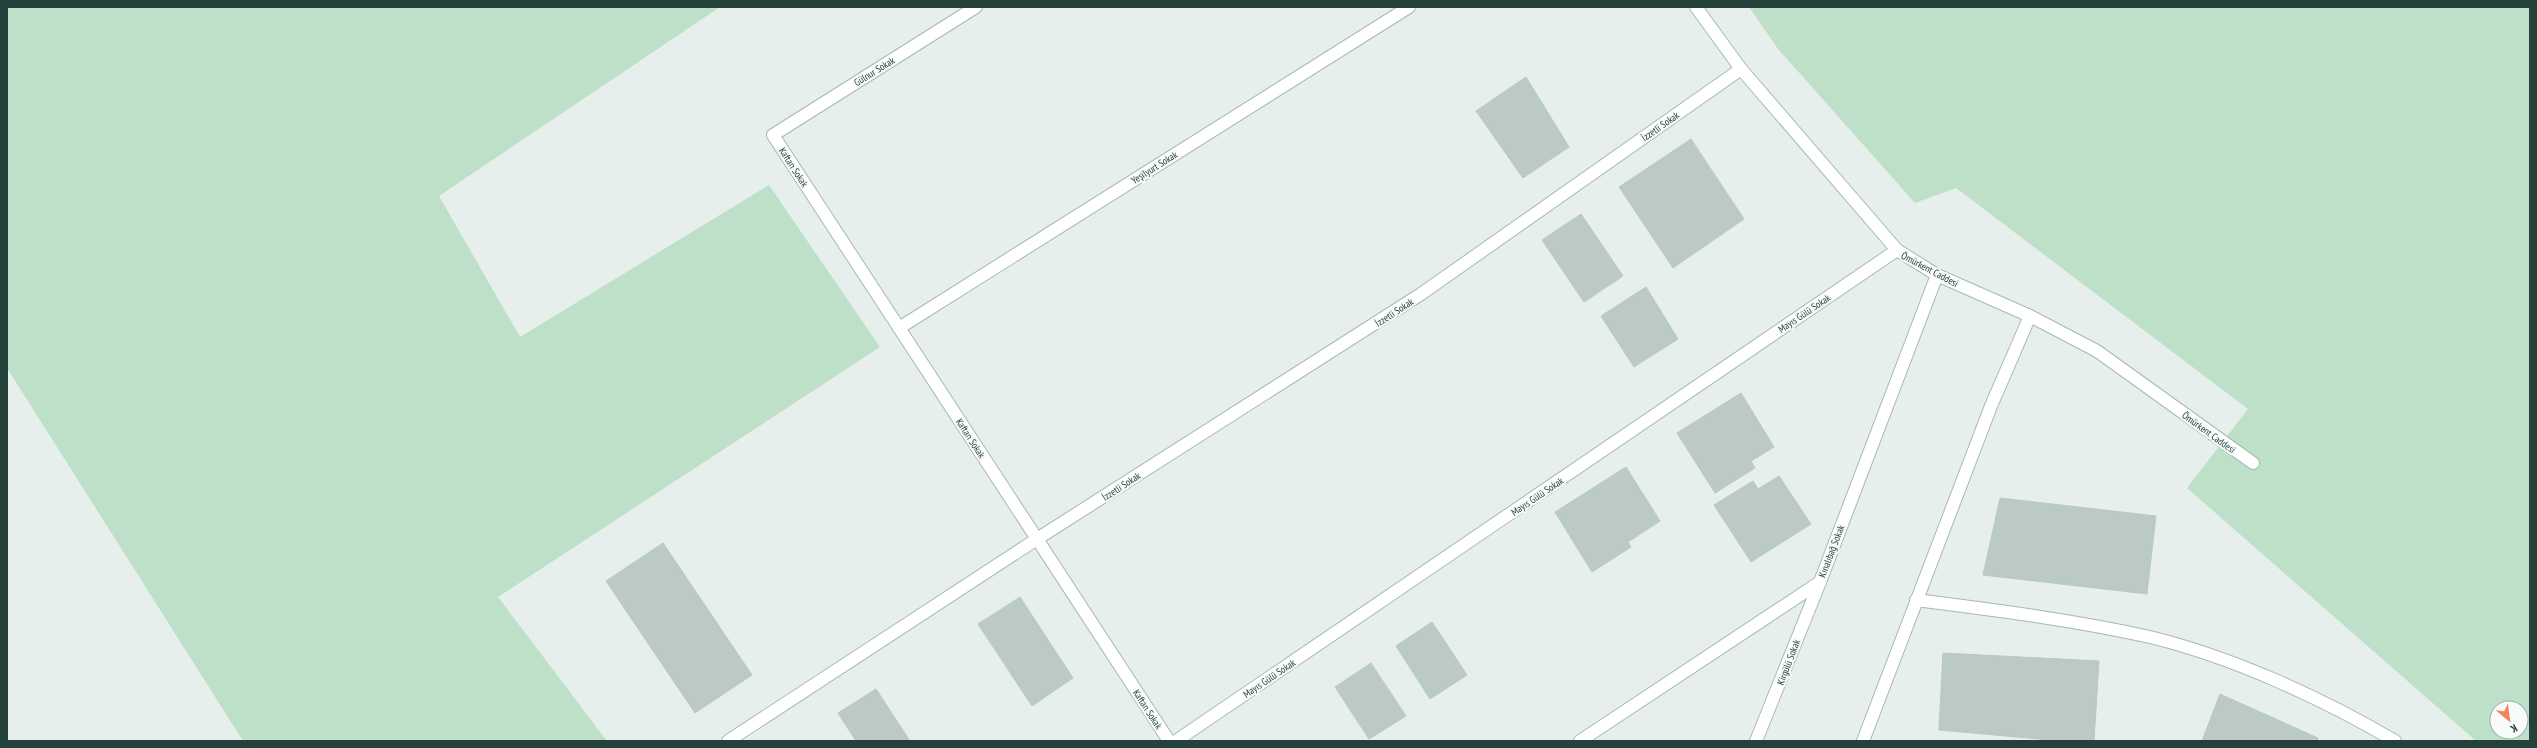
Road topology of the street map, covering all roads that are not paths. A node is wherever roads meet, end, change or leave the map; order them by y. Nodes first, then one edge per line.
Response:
1 (976, 7) edge
2 (1409, 7) edge
3 (1696, 7) edge
4 (1741, 69) junction
5 (773, 135) joint
6 (1897, 250) junction
7 (1937, 275) junction
8 (2030, 316) junction
9 (899, 328) junction
10 (2253, 463) dead end
11 (1038, 539) junction
12 (1820, 582) junction
13 (1916, 600) junction
14 (728, 741) edge
15 (1169, 741) edge
16 (1176, 741) edge
17 (1580, 741) edge
18 (1756, 741) edge
19 (1863, 741) edge
20 (2395, 741) edge

1 - 5 street, Gülnur Sokak
2 - 9 street, Yeşilyurt Sokak
3 - 4 street, Ömürkent Caddesi
4 - 6 street, Ömürkent Caddesi
4 - 11 street, İzzetli Sokak
5 - 9 street, Kaftan Sokak
6 - 7 street, Ömürkent Caddesi
6 - 16 street, Mayıs Gülü Sokak
7 - 8 street, Ömürkent Caddesi
7 - 12 street, Kınalıbağ Sokak
8 - 10 street, Ömürkent Caddesi
8 - 13 street
9 - 11 street, Kaftan Sokak
11 - 14 street, İzzetli Sokak
11 - 15 street, Kaftan Sokak
12 - 17 street, Kınalıbağ Sokak
12 - 18 street, Kirgülü Sokak
13 - 19 street
13 - 20 street

